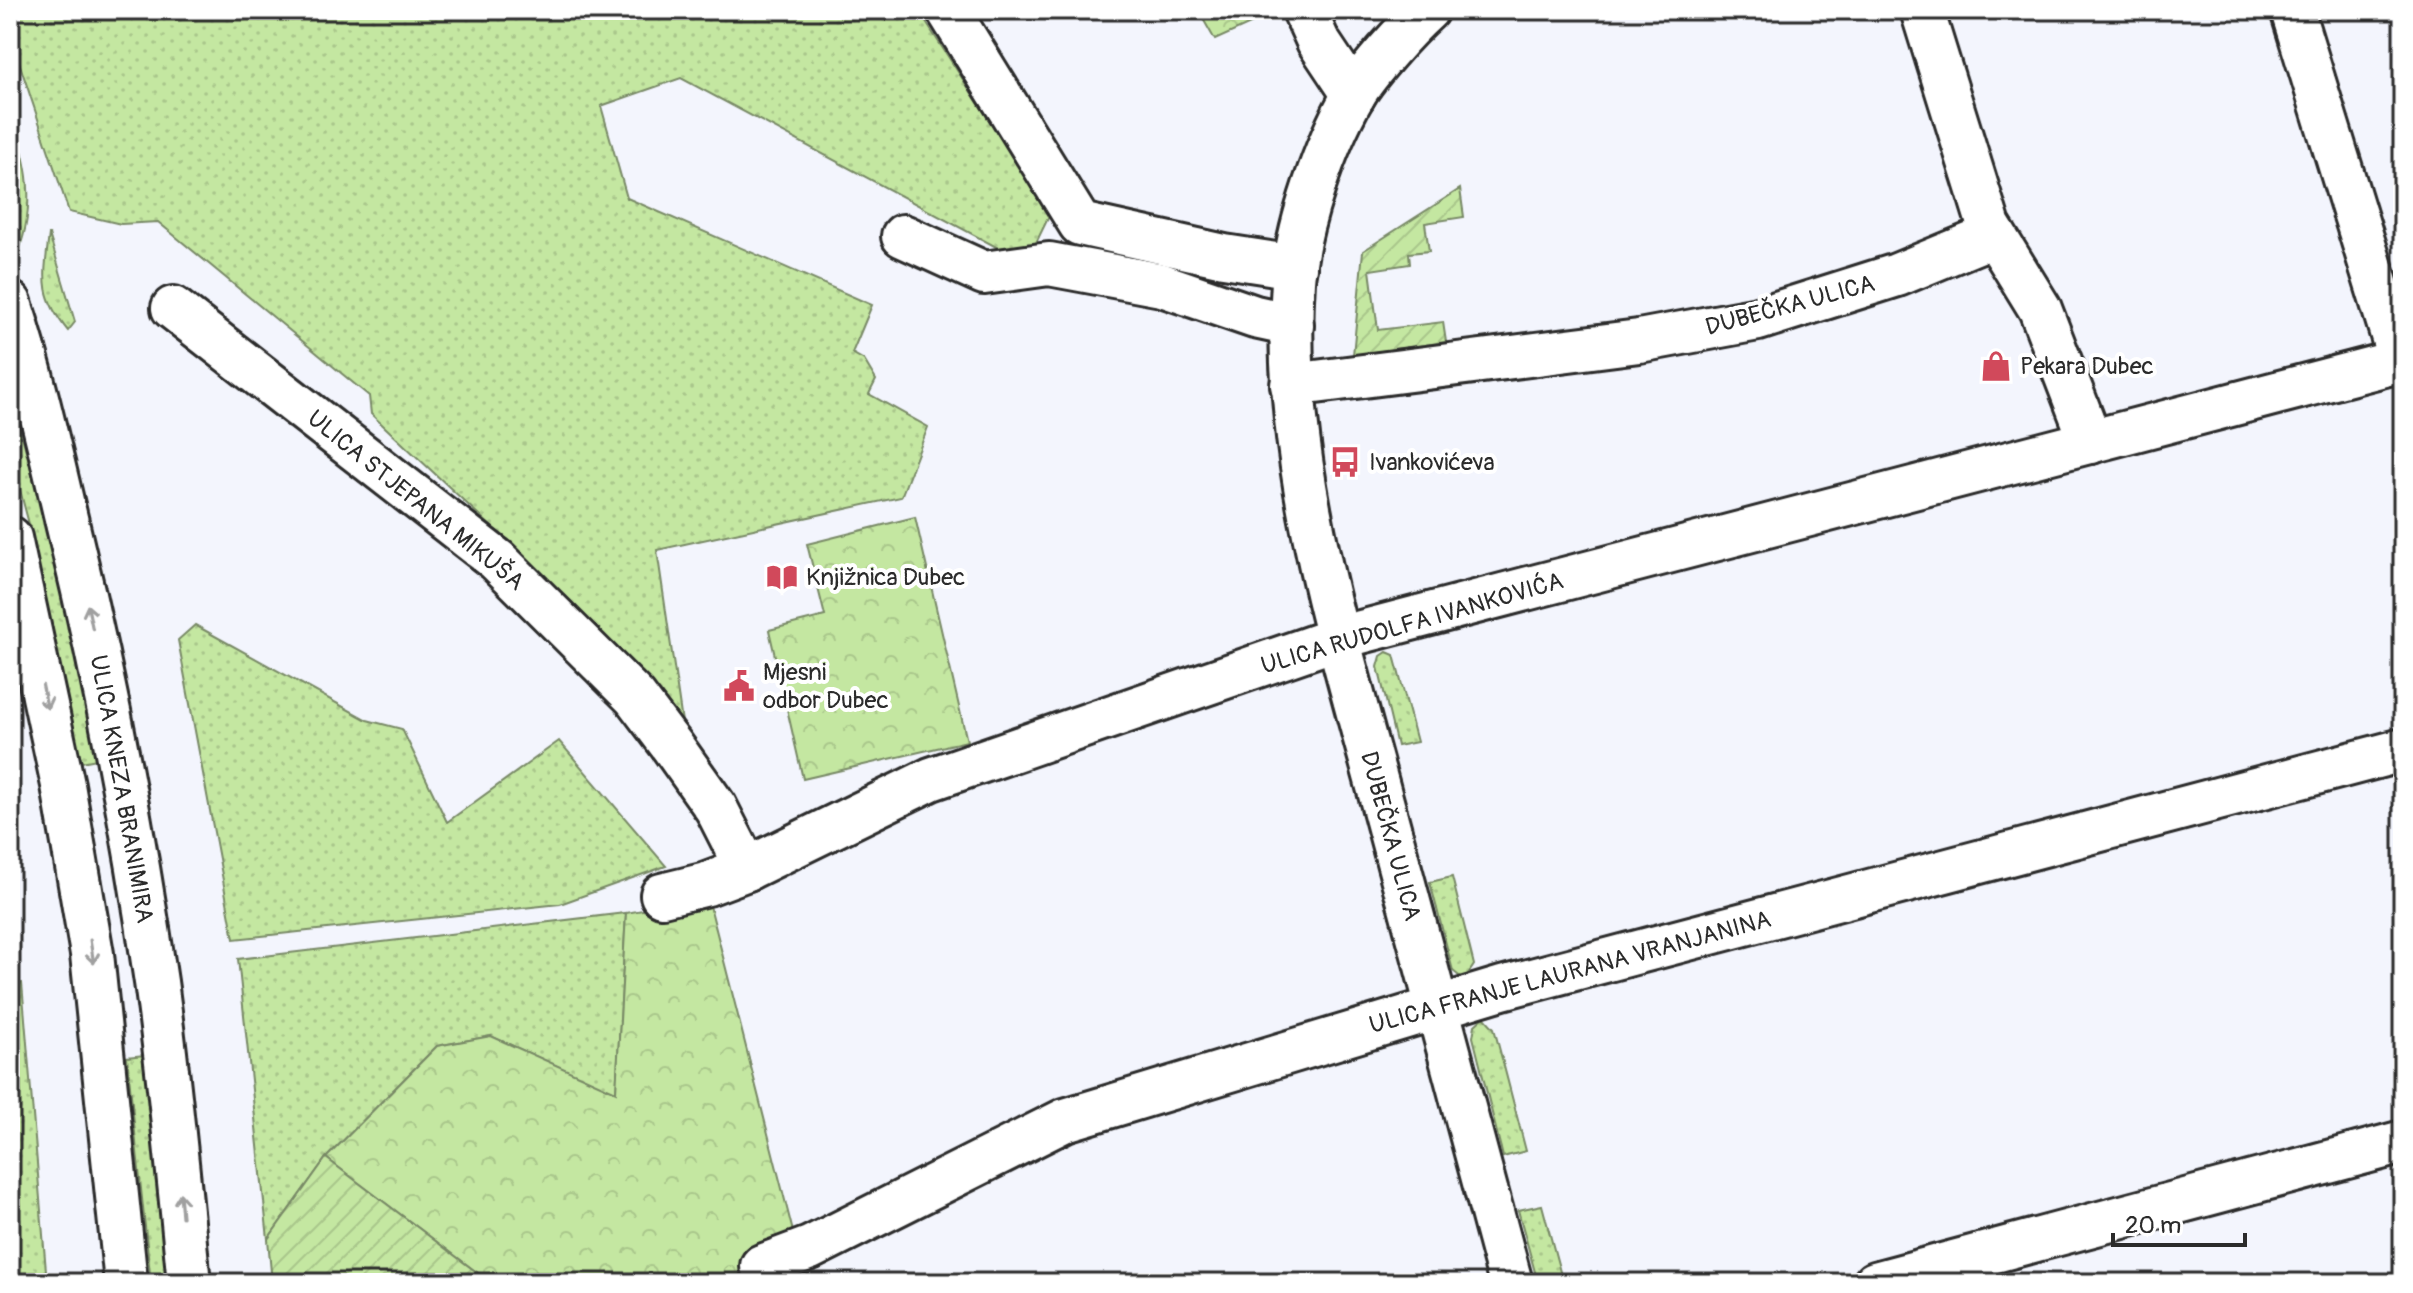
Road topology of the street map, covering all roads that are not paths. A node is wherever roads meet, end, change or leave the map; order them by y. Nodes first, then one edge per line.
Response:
1 (948, 10) edge
2 (1304, 10) edge
3 (1427, 10) edge
4 (1922, 10) edge
5 (2292, 10) edge
6 (1354, 95) junction
7 (1994, 235) junction
8 (903, 236) dead end
9 (1295, 267) junction
10 (10, 303) edge
11 (173, 308) dead end
12 (1292, 325) junction
13 (2402, 360) edge
14 (1292, 385) junction
15 (2091, 442) junction
16 (10, 538) edge
17 (1338, 638) junction
18 (2403, 750) edge
19 (747, 869) junction
20 (662, 895) dead end
21 (1437, 1006) junction
22 (2403, 1142) edge
23 (762, 1266) dead end
24 (126, 1283) edge
25 (189, 1283) edge
26 (1511, 1283) edge
27 (1875, 1283) edge

1 - 9 street
2 - 6 street
3 - 6 street, DUBEČKA ULICA
4 - 7 street
5 - 13 street
6 - 9 street, DUBEČKA ULICA
7 - 14 street, DUBEČKA ULICA
7 - 15 street
8 - 12 street
9 - 12 street, DUBEČKA ULICA
25 -> 10 street, ULICA KNEZA BRANIMIRA
11 - 19 street, ULICA STJEPANA MIKUŠA
12 - 14 street, DUBEČKA ULICA
13 - 15 street, ULICA RUDOLFA IVANKOVIĆA
14 - 17 street, DUBEČKA ULICA
15 - 17 street, ULICA RUDOLFA IVANKOVIĆA
16 -> 24 street
17 - 19 street, ULICA RUDOLFA IVANKOVIĆA
17 - 21 street, DUBEČKA ULICA
18 - 21 street, ULICA FRANJE LAURANA VRANJANINA
19 - 20 street, ULICA RUDOLFA IVANKOVIĆA
21 - 23 street, ULICA FRANJE LAURANA VRANJANINA
21 - 26 street, DUBEČKA ULICA
22 - 27 street

